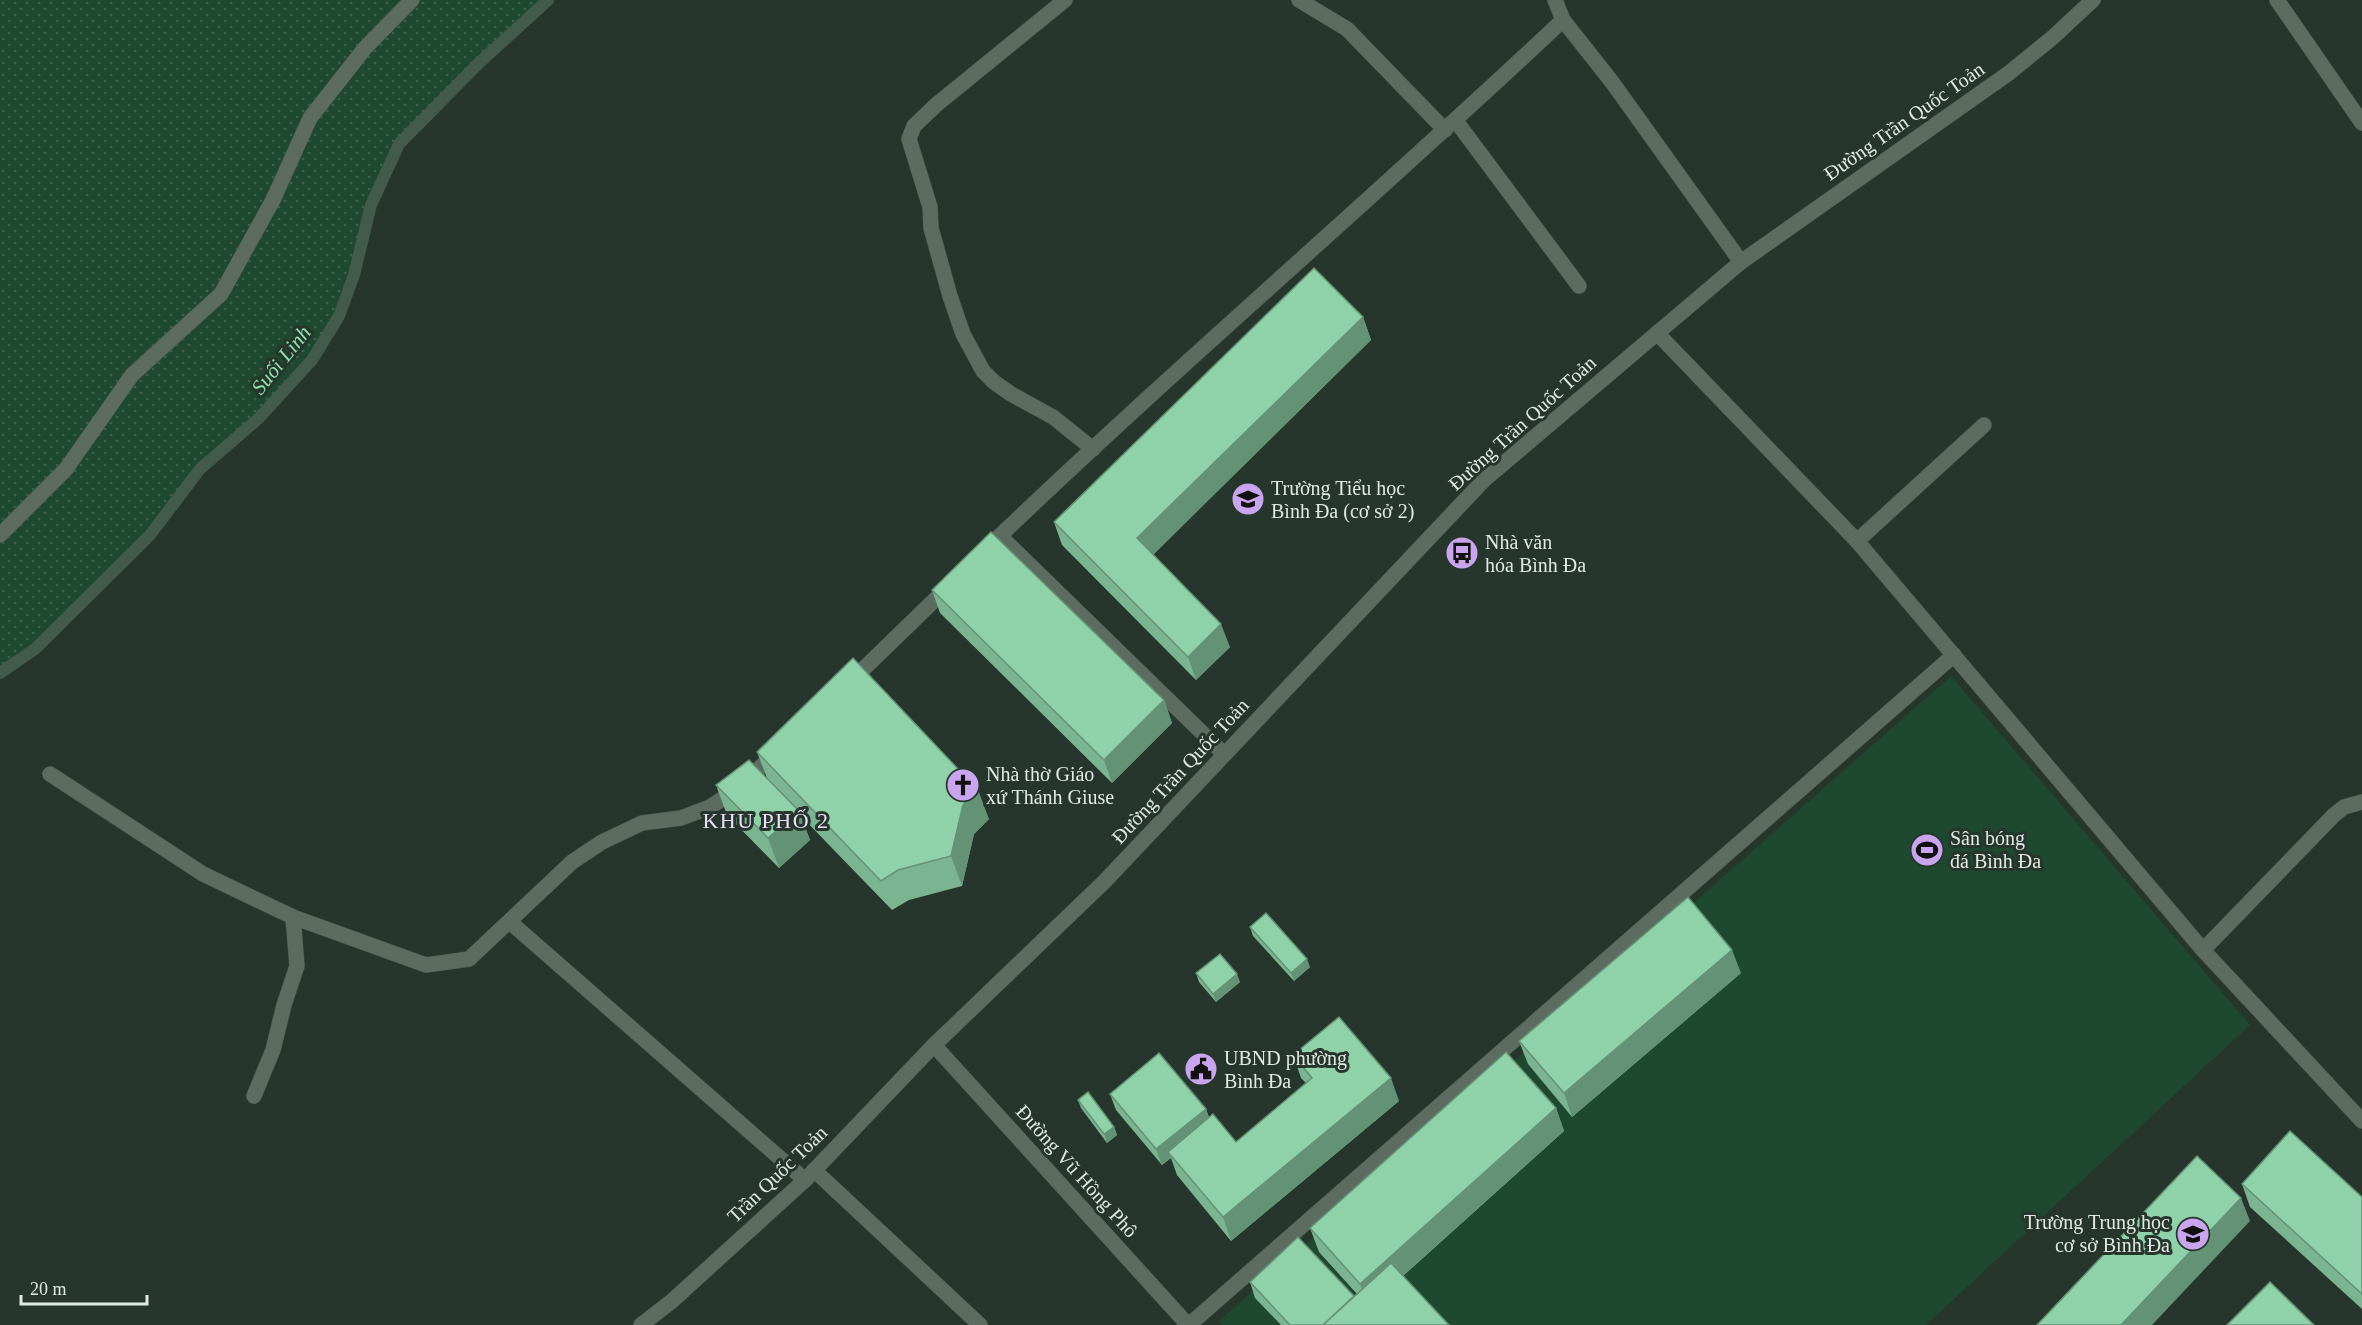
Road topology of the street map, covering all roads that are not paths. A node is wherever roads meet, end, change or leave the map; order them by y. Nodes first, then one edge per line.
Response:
1 (412, 0) edge
2 (1065, 0) edge
3 (1299, 0) edge
4 (1555, 0) edge
5 (2093, 0) edge
6 (2277, 0) edge
7 (1563, 20) junction
8 (2362, 123) edge
9 (1450, 126) junction
10 (1741, 262) junction
11 (1579, 286) dead end
12 (1657, 333) junction
13 (1984, 425) dead end
14 (1093, 449) junction
15 (0, 535) edge
16 (1000, 536) junction
17 (1857, 541) junction
18 (975, 560) edge
19 (958, 576) edge
20 (1954, 655) junction
21 (840, 691) edge
22 (790, 740) edge
23 (1224, 754) junction
24 (50, 774) dead end
25 (2362, 802) edge
26 (293, 917) junction
27 (510, 922) junction
28 (2203, 950) junction
29 (934, 1045) junction
30 (254, 1096) dead end
31 (2362, 1121) edge
32 (810, 1175) junction
33 (641, 1325) edge
34 (980, 1325) edge
35 (1188, 1325) edge

1 - 15 street
2 - 14 street
3 - 9 street
4 - 7 street
5 - 10 street, Đường Trần Quốc Toản
6 - 8 street
7 - 9 street
7 - 10 street
9 - 11 street
9 - 14 street
10 - 12 street, Đường Trần Quốc Toản
12 - 17 street
12 - 23 street, Đường Trần Quốc Toản
13 - 17 street
14 - 16 street
16 - 18 street
16 - 23 street
17 - 20 street
19 - 21 street
20 - 28 street
20 - 35 street
22 - 27 street
23 - 29 street, Đường Trần Quốc Toản
24 - 26 street
25 - 28 street
26 - 27 street
26 - 30 street
27 - 32 street
28 - 31 street
29 - 32 street, Trần Quốc Toản
29 - 35 street, Đường Vũ Hồng Phô
32 - 33 street, Trần Quốc Toản
32 - 34 street

